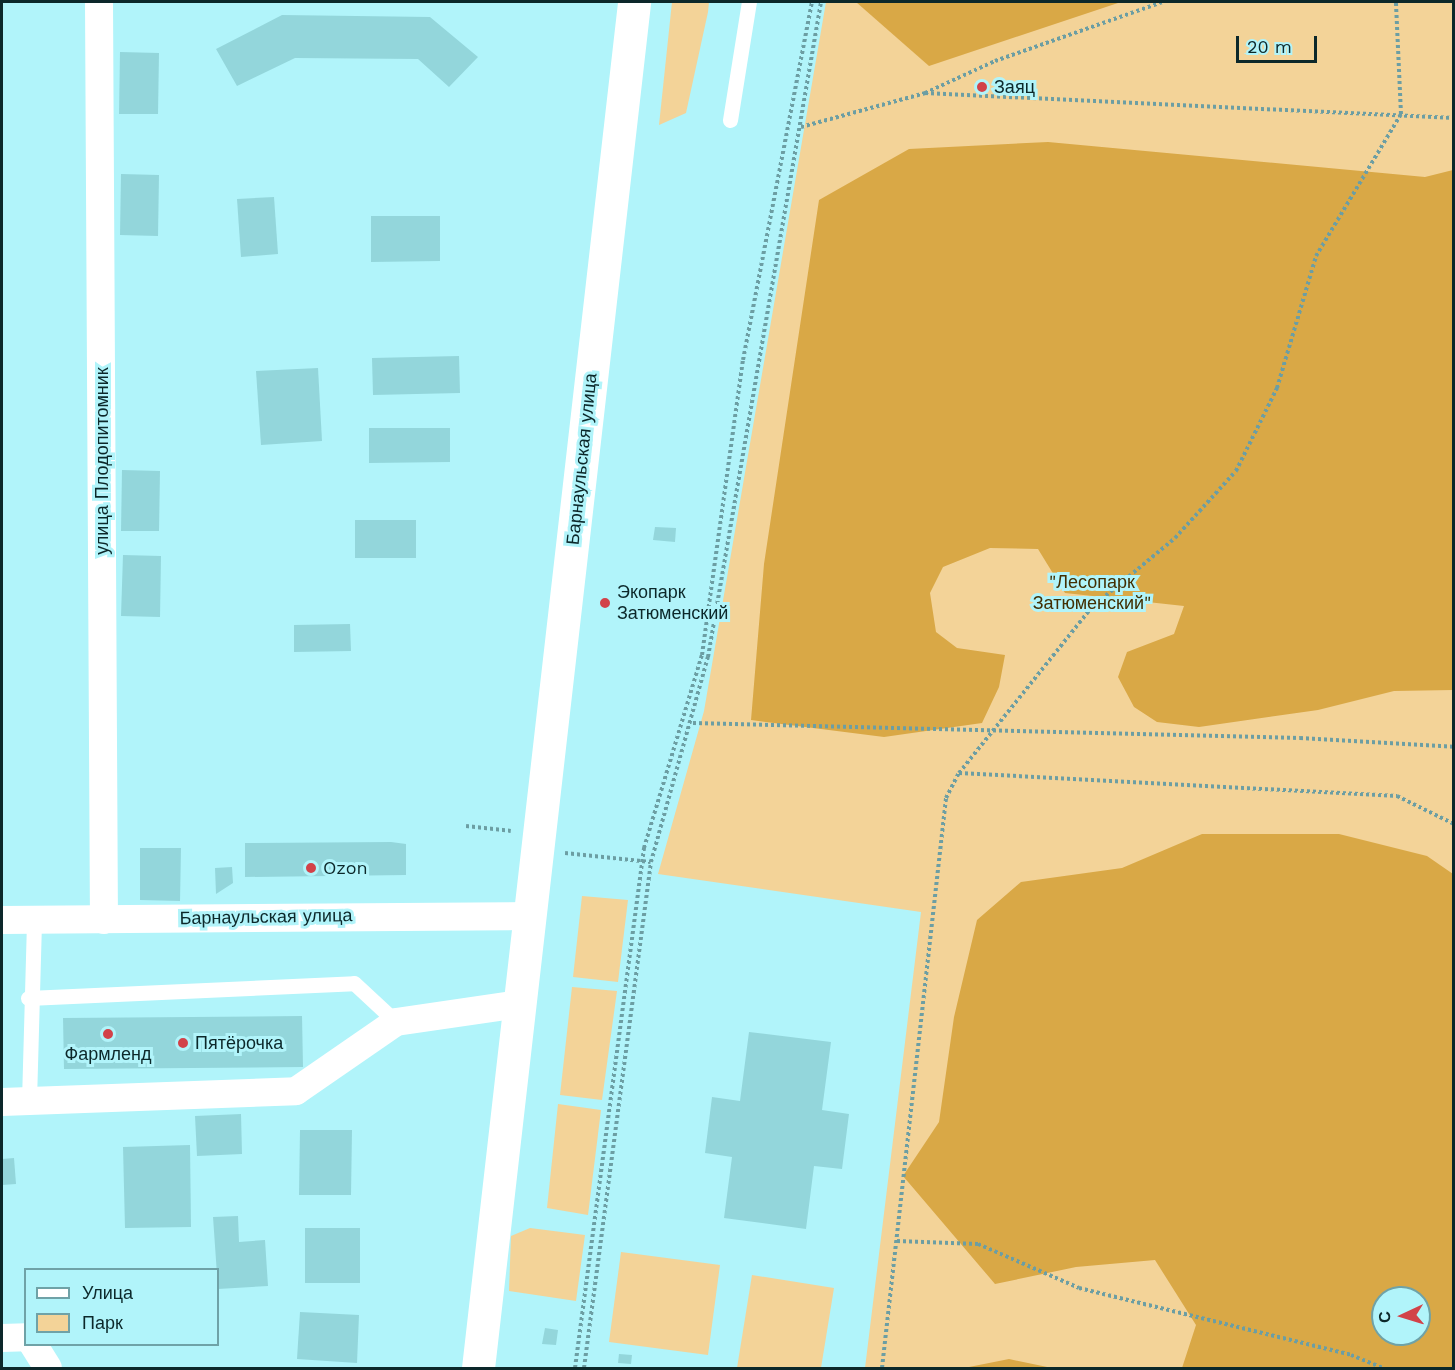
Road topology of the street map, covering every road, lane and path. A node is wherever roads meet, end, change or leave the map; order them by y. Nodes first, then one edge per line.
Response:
1 (99, 2) edge
2 (633, 2) edge
3 (749, 2) edge
4 (812, 2) edge
5 (821, 2) edge
6 (1163, 2) edge
7 (1396, 2) edge
8 (925, 93) junction
9 (1401, 114) junction
10 (1454, 118) edge
11 (730, 120) dead end
12 (801, 127) junction
13 (693, 723) junction
14 (994, 731) junction
15 (1454, 747) edge
16 (959, 773) junction
17 (1454, 824) edge
18 (530, 916) junction
19 (2, 920) edge
20 (34, 920) junction
21 (104, 920) junction
22 (28, 998) junction
23 (520, 1004) junction
24 (396, 1022) junction
25 (15, 1101) edge
26 (897, 1241) junction
27 (24, 1336) edge
28 (2, 1338) edge
29 (34, 1346) edge
30 (48, 1368) edge
31 (478, 1368) edge
32 (575, 1368) edge
33 (584, 1368) edge
34 (882, 1368) edge
35 (1384, 1368) edge

1 - 21 street, улица Плодопитомник
2 - 18 street, Барнаульская улица
3 - 11 lane
4 - 32 path
5 - 12 path
6 - 8 path
7 - 9 path
8 - 9 path
8 - 12 path
9 - 10 path
9 - 14 path
12 - 13 path
13 - 14 path
13 - 33 path
14 - 15 path
14 - 16 path
16 - 17 path
16 - 26 path
18 - 21 street, Барнаульская улица
18 - 23 street, Барнаульская улица
19 - 20 street, Барнаульская улица
20 - 21 street, Барнаульская улица
20 - 22 lane
22 - 24 lane
22 - 25 lane
23 - 24 street
23 - 31 street, Барнаульская улица
24 - 25 street
26 - 34 path
26 - 35 path
27 - 28 street
29 - 30 street

